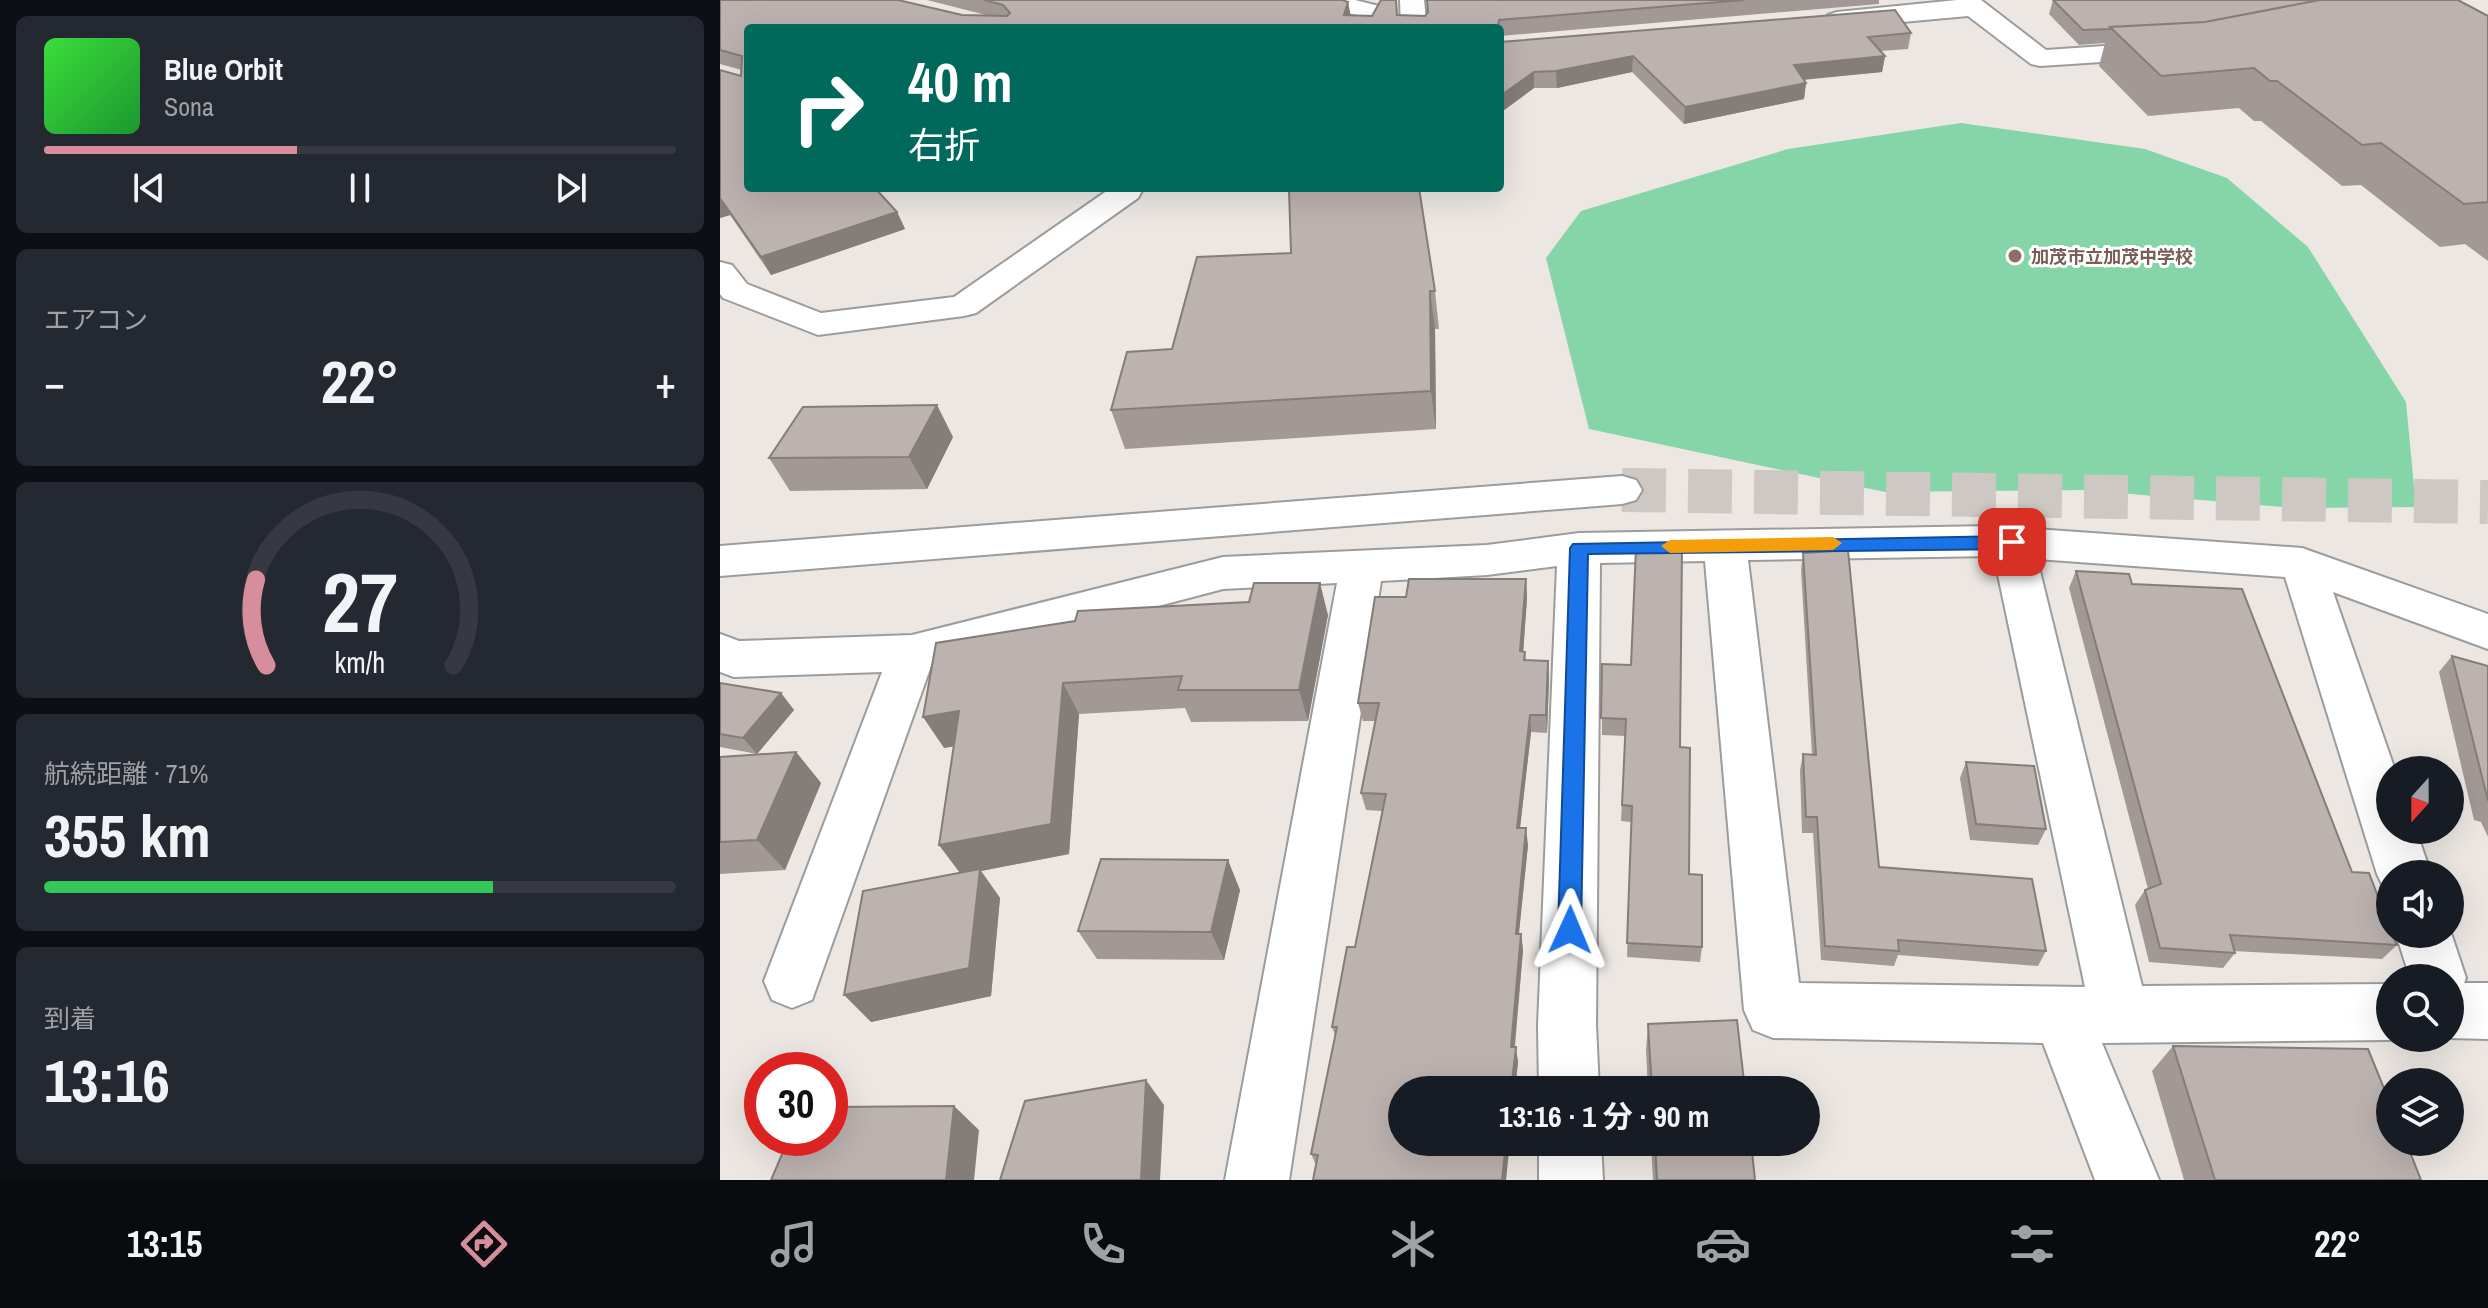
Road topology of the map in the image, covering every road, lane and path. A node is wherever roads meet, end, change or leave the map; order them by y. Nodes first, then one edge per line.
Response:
1 (1324, 0) edge
2 (1412, 0) edge
3 (1971, 4) edge
4 (1367, 13) edge
5 (1816, 21) edge
6 (1414, 24) edge
7 (2191, 49) edge
8 (1122, 192) edge
9 (720, 272) edge
10 (1622, 490) tunnel mouth
11 (2012, 542) junction
12 (1725, 545) junction
13 (1579, 548) junction
14 (720, 561) edge
15 (2302, 563) junction
16 (1362, 566) junction
17 (2488, 632) edge
18 (720, 652) edge
19 (912, 653) junction
20 (2399, 860) edge
21 (792, 981) dead end
22 (2464, 1011) edge
23 (2488, 1011) edge
24 (2376, 1012) edge
25 (2091, 1015) junction
26 (1569, 1076) edge
27 (1570, 1156) edge
28 (1257, 1180) edge
29 (1571, 1180) edge
30 (2127, 1180) edge

1 - 4 street
2 - 6 street
3 - 5 street
3 - 7 street
8 - 9 street
10 - 14 street
11 - 12 street
11 - 15 street
11 - 25 street
12 - 13 street
12 - 25 street
13 - 16 street
13 - 26 street
15 - 17 street
15 - 20 street
16 - 19 street
16 - 28 street
18 - 19 street
19 - 21 street
22 - 23 street
24 - 25 street
25 - 30 street
27 - 29 street

